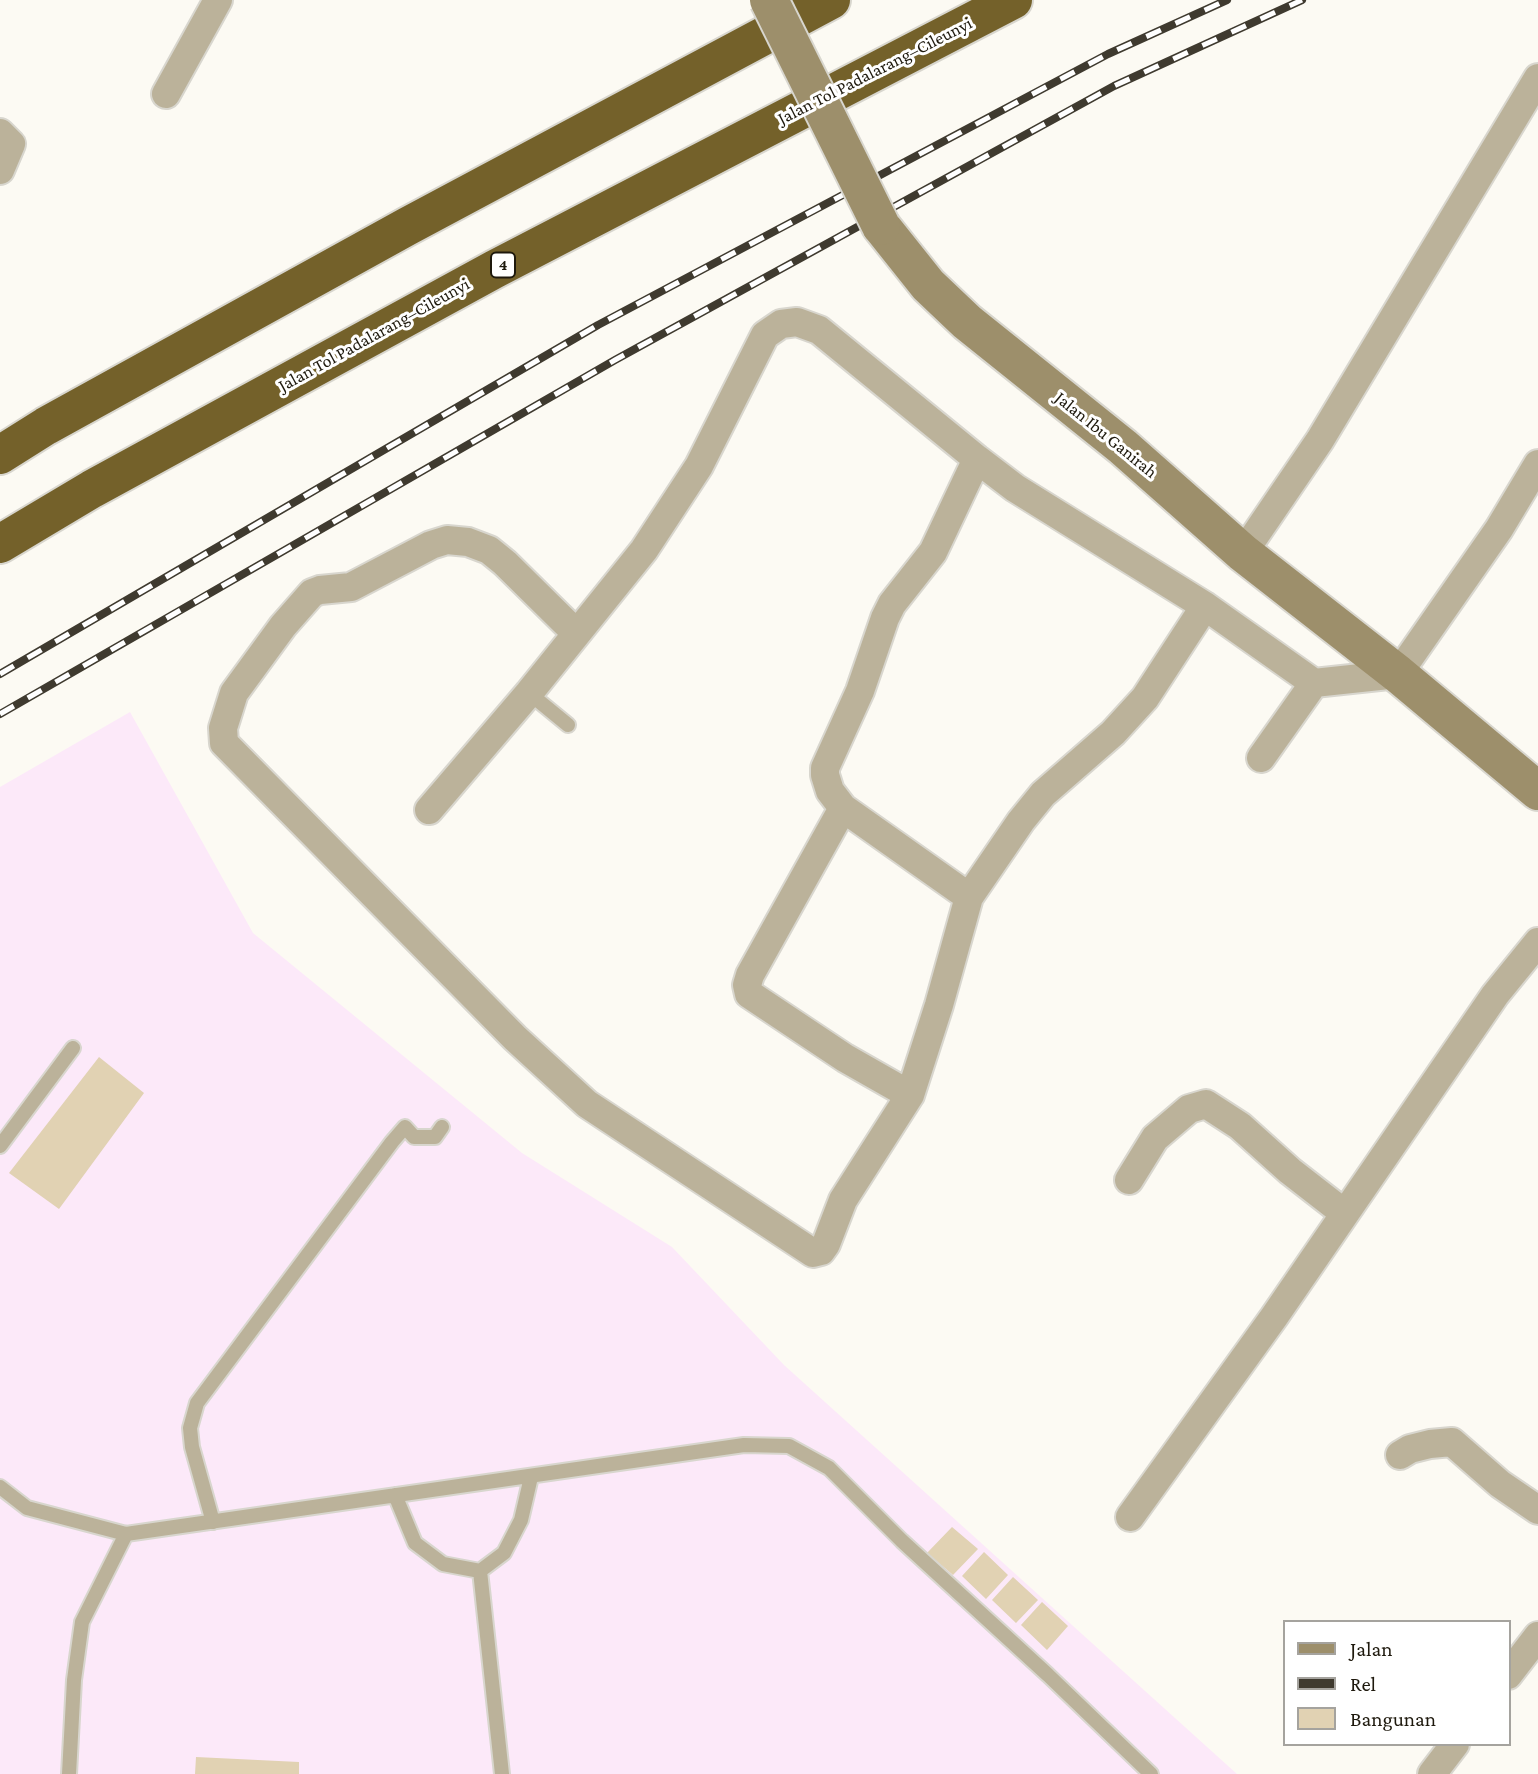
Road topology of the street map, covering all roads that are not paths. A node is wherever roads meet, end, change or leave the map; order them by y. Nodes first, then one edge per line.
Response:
1 (218, 0) edge
2 (769, 0) edge
3 (831, 0) edge
4 (1013, 0) edge
5 (1538, 78) edge
6 (166, 94) dead end
7 (0, 133) edge
8 (0, 170) edge
9 (0, 455) edge
10 (976, 459) junction
11 (1538, 464) edge
12 (0, 544) edge
13 (1242, 553) junction
14 (1205, 607) junction
15 (576, 633) junction
16 (1398, 674) junction
17 (1314, 683) junction
18 (529, 693) junction
19 (568, 725) dead end
20 (1261, 758) dead end
21 (1538, 791) edge
22 (843, 808) junction
23 (429, 810) dead end
24 (969, 897) junction
25 (1538, 942) edge
26 (73, 1048) dead end
27 (910, 1095) junction
28 (442, 1127) dead end
29 (0, 1146) edge
30 (1129, 1180) dead end
31 (1343, 1213) junction
32 (1400, 1455) dead end
33 (531, 1477) junction
34 (0, 1488) edge
35 (395, 1495) junction
36 (1538, 1510) edge
37 (1130, 1517) dead end
38 (213, 1521) junction
39 (126, 1534) junction
40 (480, 1571) junction
41 (1538, 1636) edge
42 (1510, 1672) edge
43 (1453, 1746) edge
44 (69, 1774) edge
45 (502, 1774) edge
46 (1151, 1774) edge
47 (1432, 1774) edge

1 - 6 street
2 - 13 main road, Jalan Ibu Ganirah, bridge
3 - 9 highway
4 - 12 highway, Jalan Tol Padalarang–Cileunyi / 4
5 - 13 street
7 - 8 street
10 - 14 street
10 - 15 street
10 - 22 street
11 - 16 street
13 - 16 main road, Jalan Ibu Ganirah
14 - 17 street
14 - 24 street
15 - 18 street
15 - 27 street
16 - 17 street
16 - 21 main road, Jalan Ibu Ganirah
17 - 20 street
18 - 19 lane
18 - 23 street
22 - 24 street
22 - 27 street
24 - 27 street
25 - 31 street
26 - 29 lane
28 - 38 lane
30 - 31 street
31 - 37 street
32 - 36 street
33 - 35 lane
33 - 40 lane
33 - 46 lane
34 - 39 lane
35 - 38 lane
35 - 40 lane
38 - 39 lane
39 - 44 lane
40 - 45 lane
41 - 42 street
43 - 47 street

